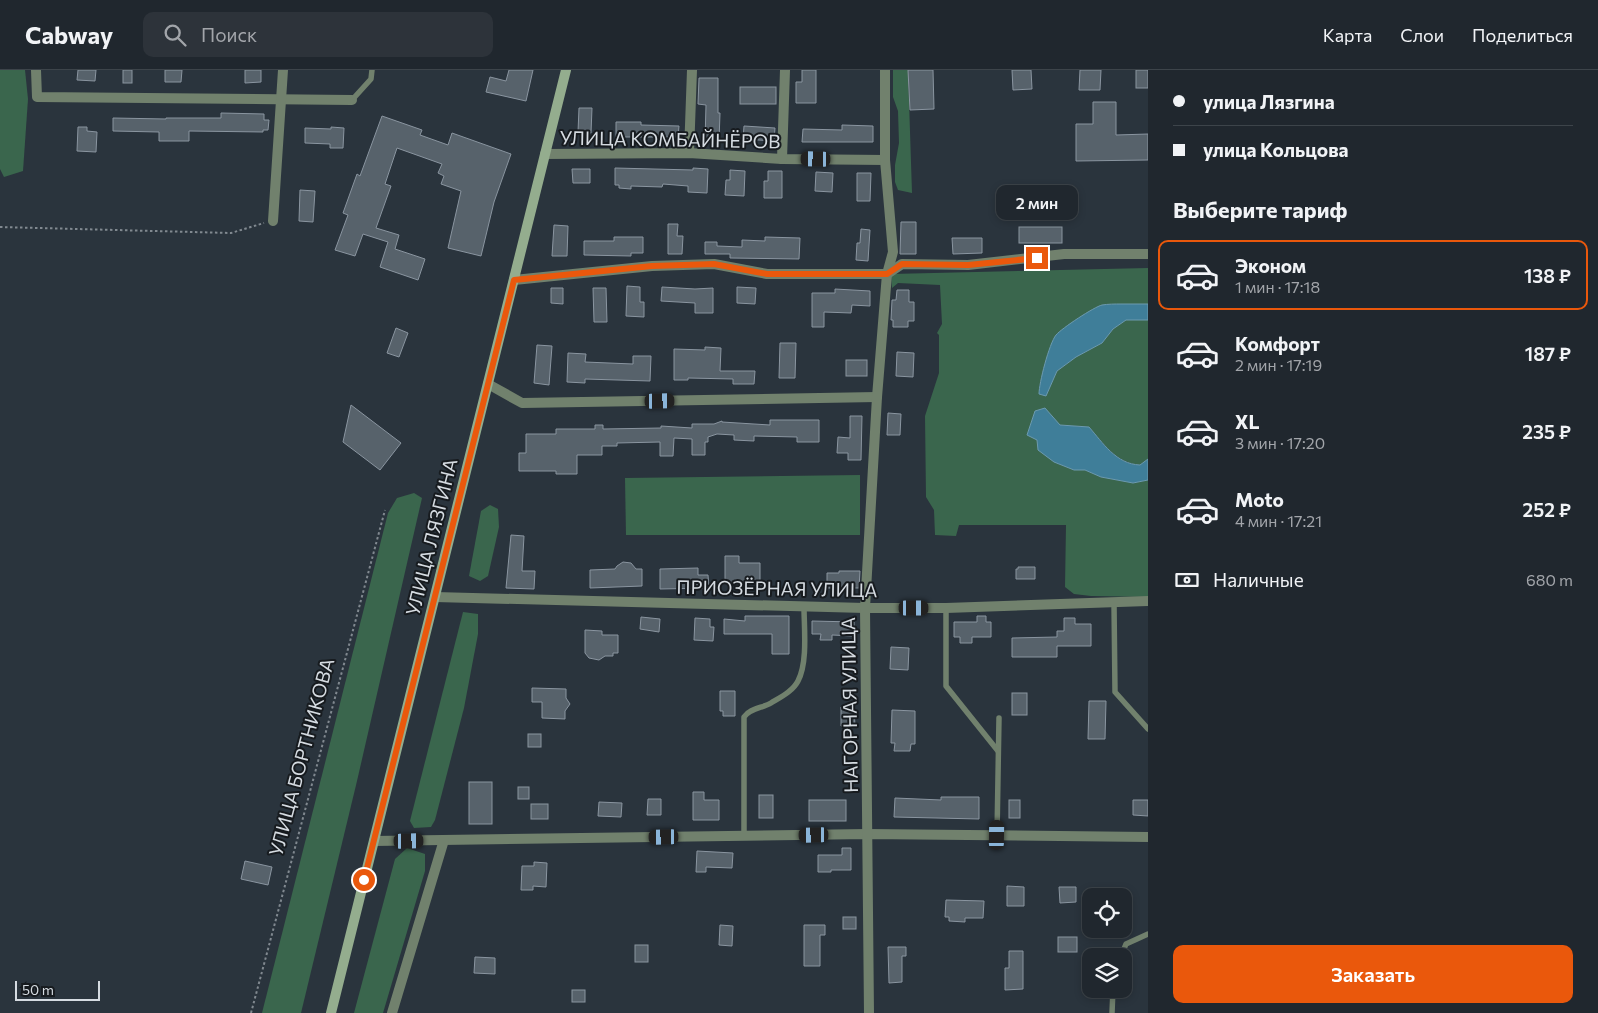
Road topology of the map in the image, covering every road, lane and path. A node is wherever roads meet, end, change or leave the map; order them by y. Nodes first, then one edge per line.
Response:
1 (36, 70) edge
2 (283, 70) edge
3 (372, 70) edge
4 (566, 70) edge
5 (692, 70) edge
6 (785, 70) edge
7 (884, 70) edge
8 (280, 98) junction
9 (352, 100) joint
10 (689, 153) junction
11 (545, 154) junction
12 (782, 158) junction
13 (884, 160) junction
14 (273, 220) joint
15 (0, 227) edge
16 (1148, 254) edge
17 (887, 274) junction
18 (514, 280) junction
19 (488, 384) junction
20 (877, 397) junction
21 (385, 510) dead end
22 (434, 597) junction
23 (1148, 601) edge
24 (1114, 603) junction
25 (804, 607) junction
26 (865, 608) junction
27 (946, 608) junction
28 (999, 718) dead end
29 (1148, 729) edge
30 (998, 752) junction
31 (867, 834) junction
32 (997, 835) junction
33 (744, 836) junction
34 (1148, 836) edge
35 (444, 840) junction
36 (374, 842) junction
37 (1148, 934) edge
38 (1124, 948) edge
39 (1113, 998) edge
40 (251, 1013) edge
41 (331, 1013) edge
42 (392, 1013) edge
43 (869, 1013) edge
44 (1112, 1013) edge

1 - 8 street
2 - 8 street
3 - 9 lane
4 - 11 main road, УЛИЦА ЛЯЗГИНА
5 - 10 street
6 - 12 street
7 - 13 street, НАГОРНАЯ УЛИЦА
8 - 9 street
8 - 14 street
10 - 11 street, УЛИЦА КОМБАЙНЁРОВ
10 - 12 street, УЛИЦА КОМБАЙНЁРОВ
11 - 18 main road, УЛИЦА ЛЯЗГИНА
12 - 13 street, УЛИЦА КОМБАЙНЁРОВ
13 - 17 street, НАГОРНАЯ УЛИЦА
14 - 15 path
16 - 17 street
17 - 18 street
17 - 20 street, НАГОРНАЯ УЛИЦА
18 - 19 main road, УЛИЦА ЛЯЗГИНА
19 - 20 street
19 - 22 main road, УЛИЦА ЛЯЗГИНА
20 - 26 street, НАГОРНАЯ УЛИЦА
21 - 40 path, УЛИЦА БОРТНИКОВА
22 - 25 street, ПРИОЗЁРНАЯ УЛИЦА
22 - 36 main road, УЛИЦА ЛЯЗГИНА
23 - 24 street, ПРИОЗЁРНАЯ УЛИЦА
24 - 27 street, ПРИОЗЁРНАЯ УЛИЦА
24 - 29 lane
25 - 26 street, ПРИОЗЁРНАЯ УЛИЦА
25 - 33 lane
26 - 27 street, ПРИОЗЁРНАЯ УЛИЦА
26 - 31 street, НАГОРНАЯ УЛИЦА
27 - 30 lane
28 - 30 lane
30 - 32 lane
31 - 32 street
31 - 33 street
31 - 43 street, НАГОРНАЯ УЛИЦА
32 - 34 street
33 - 35 street
35 - 36 street
35 - 42 street
36 - 41 main road, УЛИЦА ЛЯЗГИНА
37 - 38 lane
39 - 44 lane

